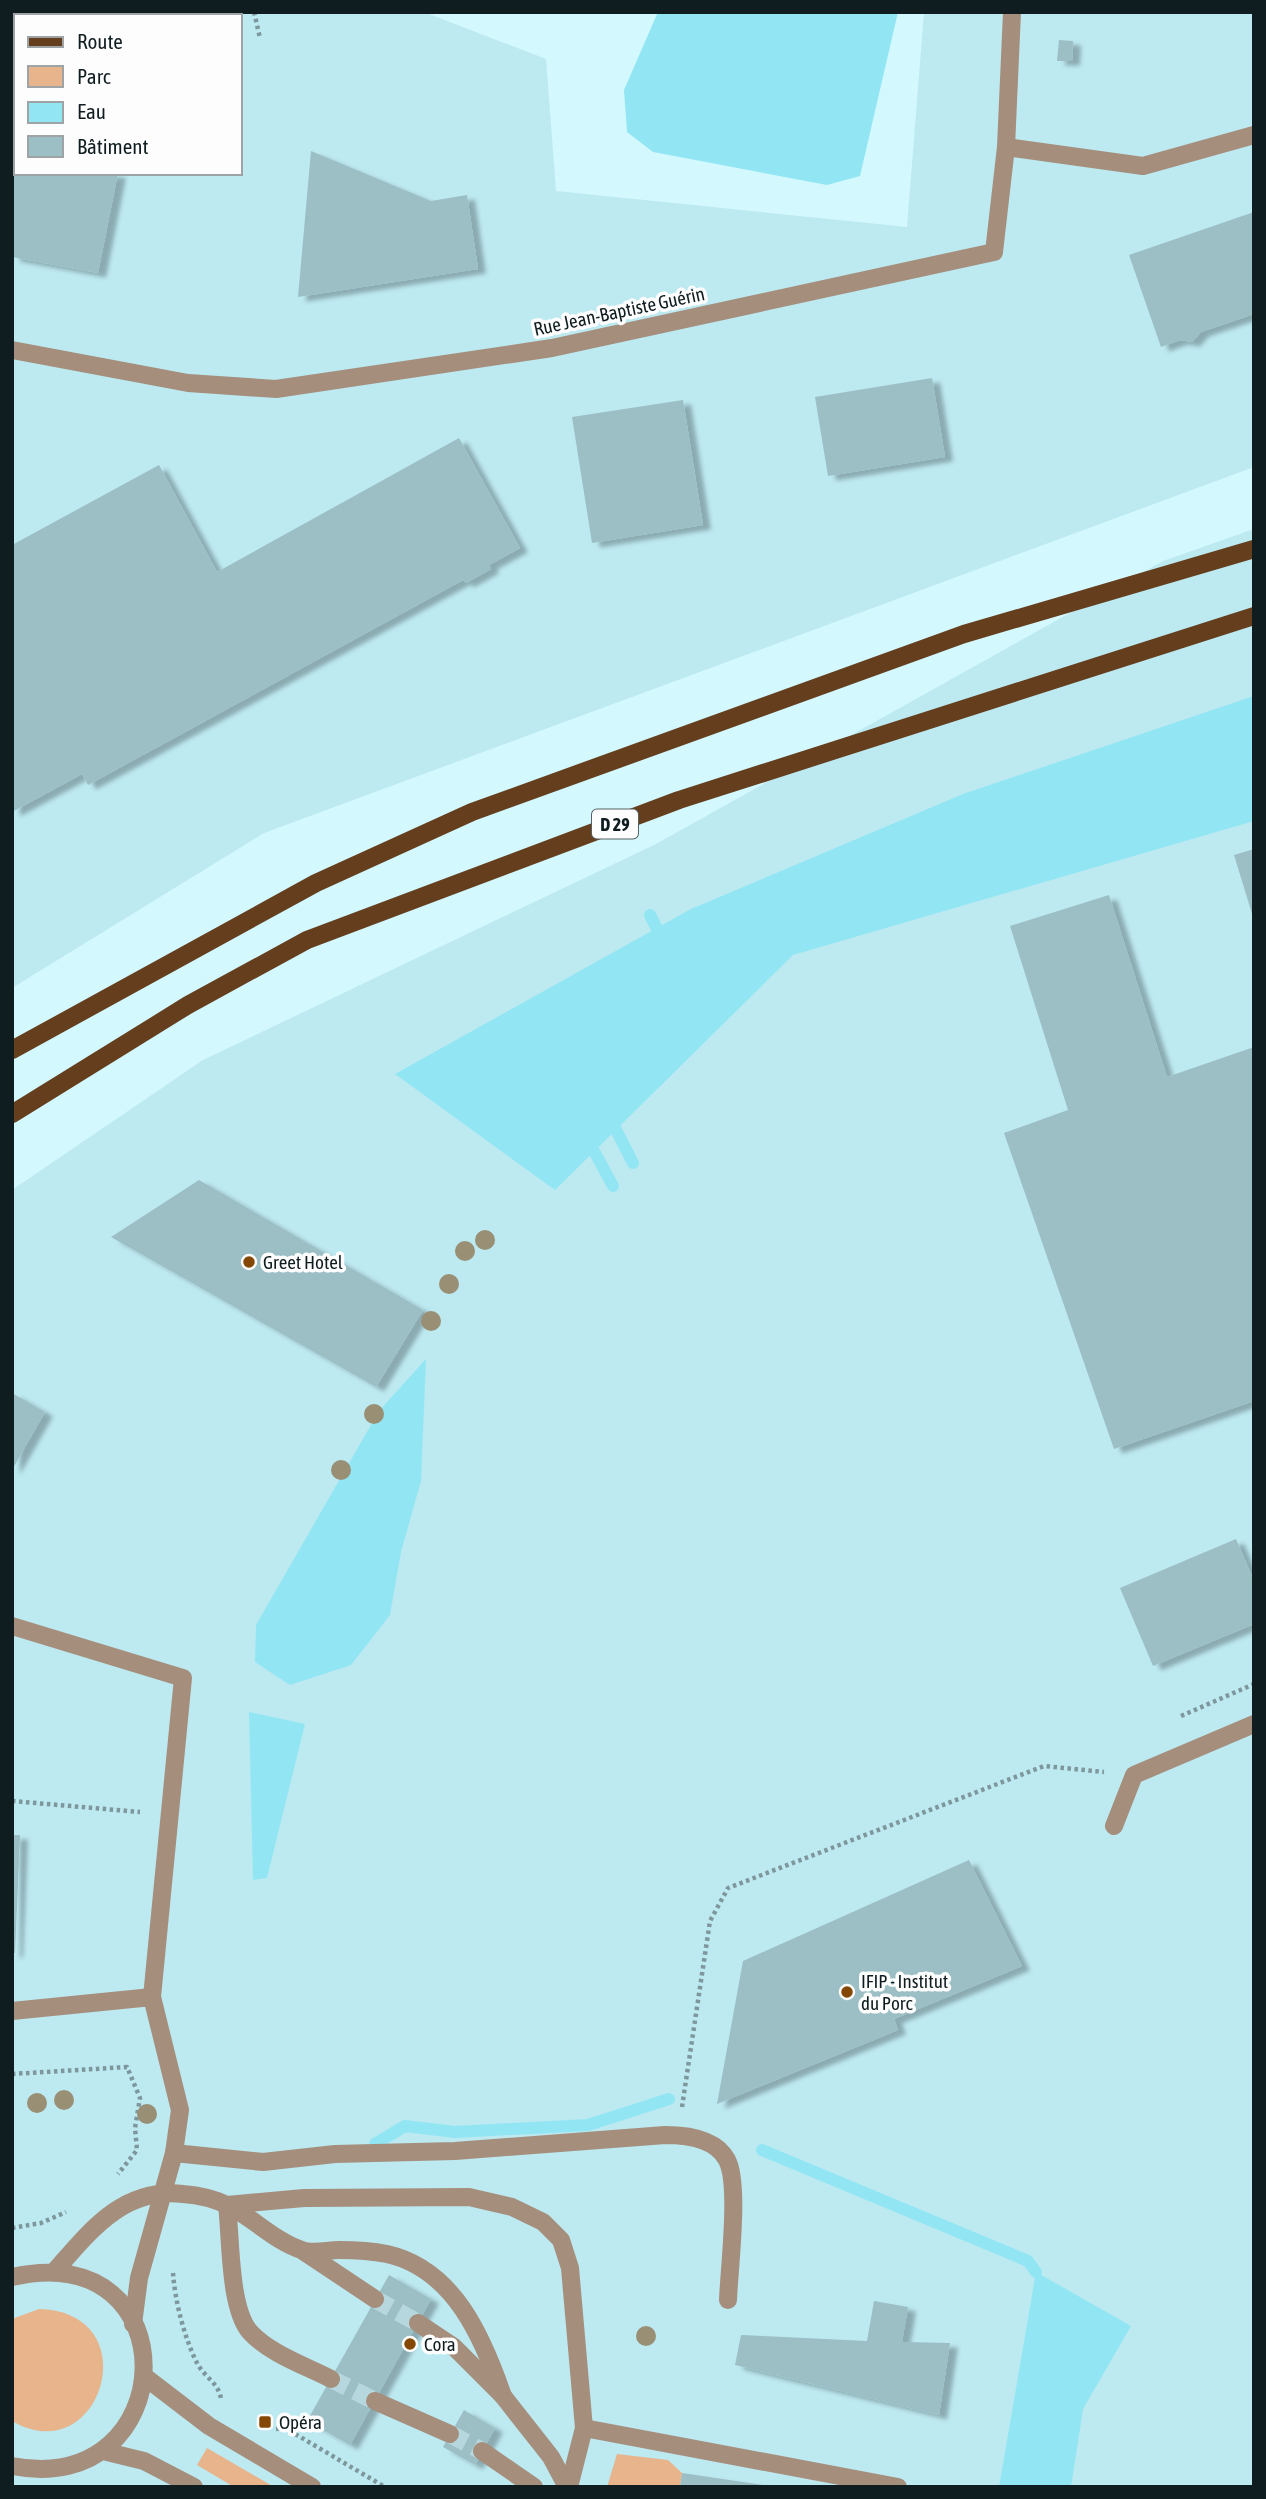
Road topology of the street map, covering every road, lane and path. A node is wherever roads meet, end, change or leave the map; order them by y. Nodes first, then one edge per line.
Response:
1 (254, 12) edge
2 (1012, 12) edge
3 (260, 38) dead end
4 (1254, 135) edge
5 (1006, 147) junction
6 (12, 350) edge
7 (1254, 550) edge
8 (1254, 616) edge
9 (41, 1035) junction
10 (12, 1050) edge
11 (12, 1057) edge
12 (12, 1114) edge
13 (12, 1626) edge
14 (1254, 1684) edge
15 (1181, 1716) dead end
16 (1254, 1724) edge
17 (1134, 1775) junction
18 (12, 1801) edge
19 (169, 1815) junction
20 (1114, 1826) dead end
21 (152, 1997) junction
22 (12, 2011) edge
23 (12, 2074) edge
24 (677, 2135) junction
25 (174, 2153) junction
26 (113, 2181) dead end
27 (162, 2191) junction
28 (228, 2204) junction
29 (303, 2251) junction
30 (54, 2272) junction
31 (12, 2277) edge
32 (375, 2299) tunnel mouth
33 (727, 2300) dead end
34 (418, 2323) tunnel mouth
35 (133, 2324) junction
36 (145, 2377) junction
37 (331, 2379) tunnel mouth
38 (503, 2396) junction
39 (374, 2401) tunnel mouth
40 (584, 2428) junction
41 (450, 2434) tunnel mouth
42 (107, 2452) junction
43 (482, 2452) tunnel mouth
44 (12, 2466) edge
45 (194, 2487) edge
46 (312, 2487) edge
47 (534, 2487) edge
48 (568, 2487) edge
49 (898, 2487) edge

1 - 3 path
2 - 5 street, Rue Jean-Baptiste Guérin
4 - 5 street
5 - 6 street, Rue Jean-Baptiste Guérin
7 - 9 main road
8 - 12 main road, D 29
9 - 10 main road
9 - 11 main road
13 - 19 street
14 - 15 path
16 - 17 street
17 - 20 street
17 - 24 path
18 - 19 path
19 - 21 street
21 - 22 street
21 - 25 street
23 - 26 path
24 - 25 street
24 - 33 street
25 - 27 street
27 - 28 street
27 - 30 street
27 - 35 street
28 - 29 street
28 - 37 street
28 - 40 street
29 - 32 street
29 - 38 street
30 - 31 street
30 - 35 street
34 - 38 street
35 - 36 street
36 - 42 street
36 - 46 street
38 - 48 street
39 - 41 street
40 - 48 street
40 - 49 street
42 - 44 street
42 - 45 street
43 - 47 street

